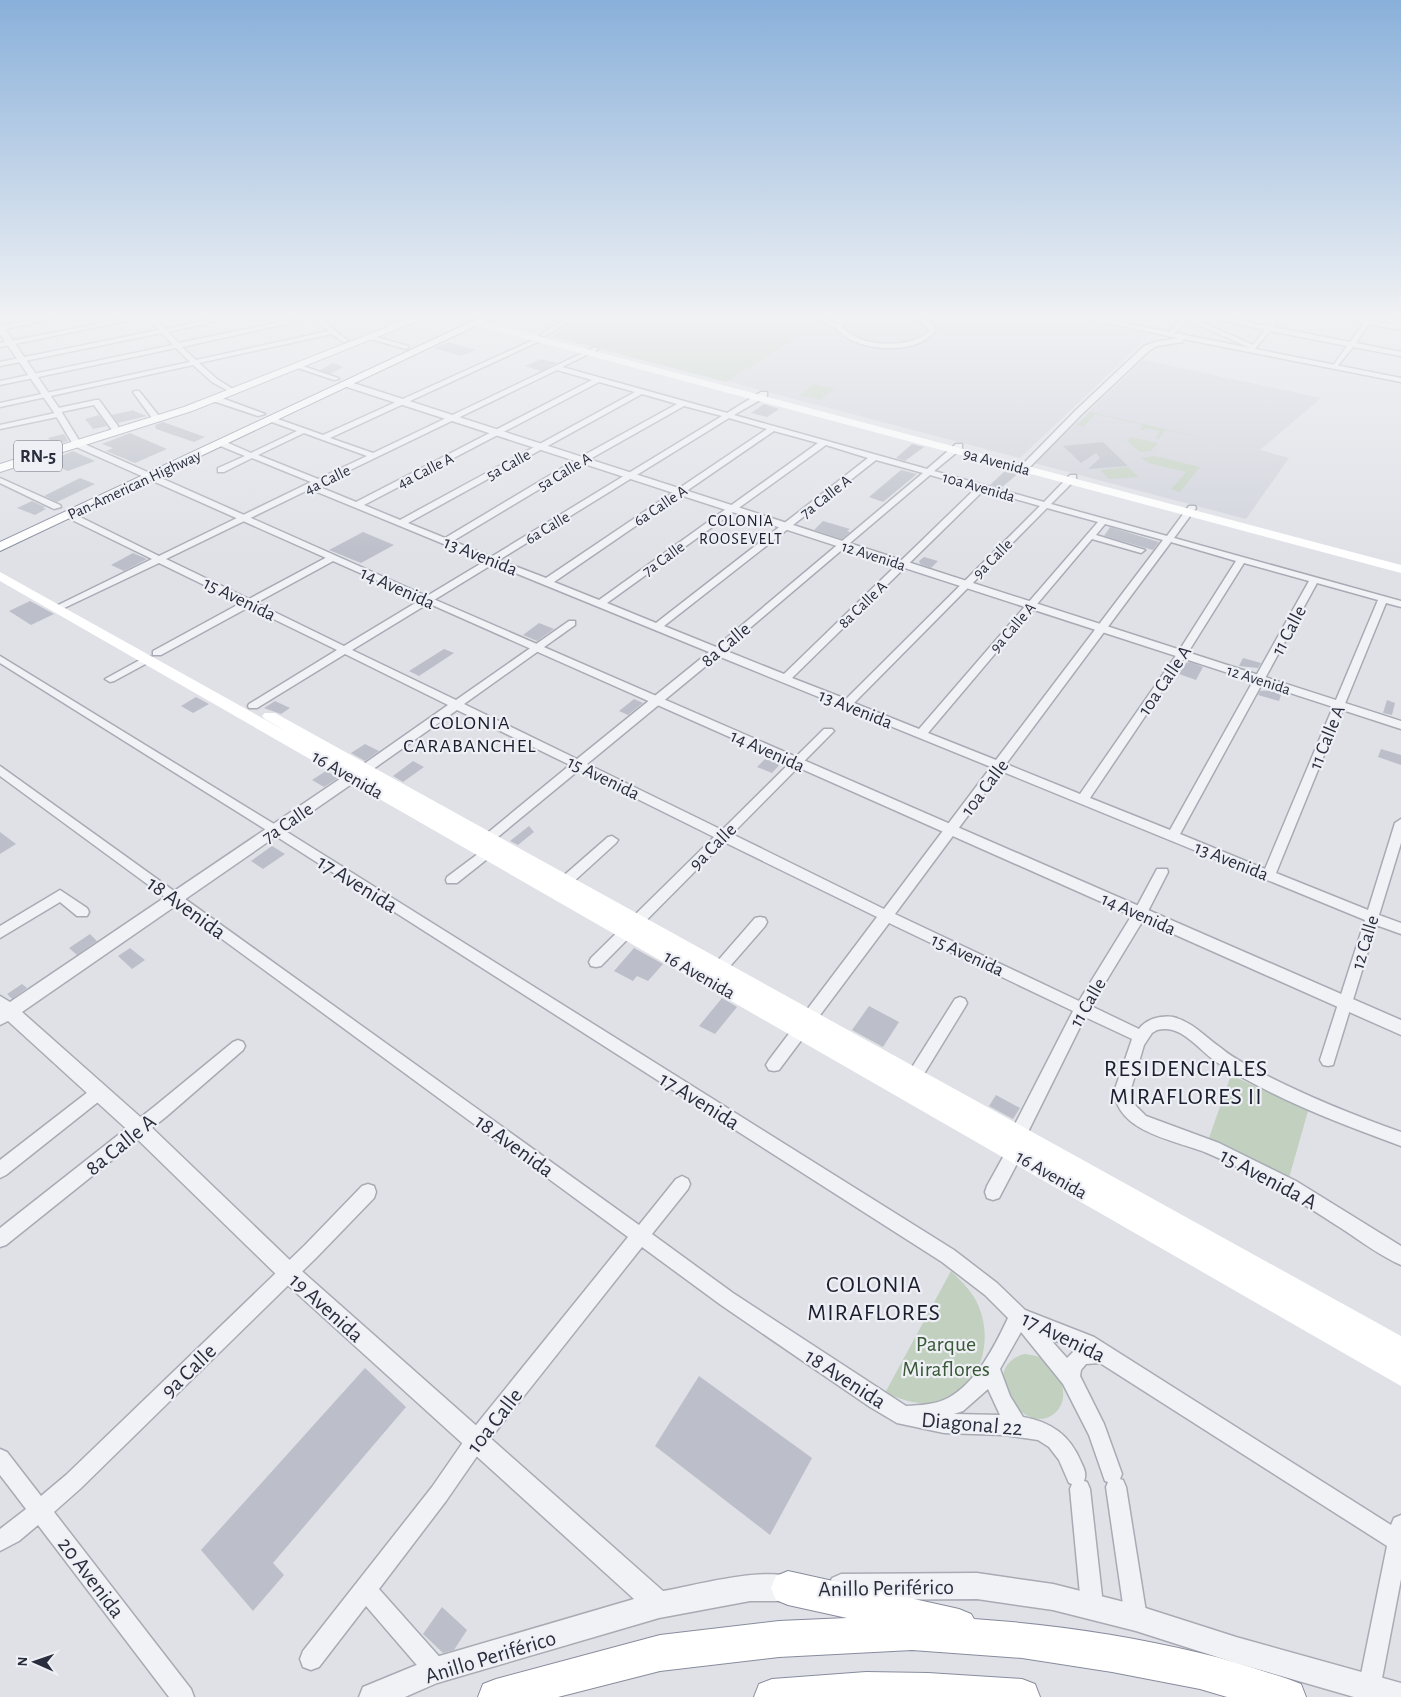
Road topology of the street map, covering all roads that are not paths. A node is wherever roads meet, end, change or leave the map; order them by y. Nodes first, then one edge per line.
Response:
1 (31, 398) edge
2 (48, 398) edge
3 (142, 398) edge
4 (209, 398) edge
5 (305, 398) edge
6 (388, 398) edge
7 (412, 398) edge
8 (495, 398) edge
9 (562, 398) edge
10 (630, 398) edge
11 (665, 398) edge
12 (757, 398) edge
13 (769, 398) edge
14 (1094, 398) edge
15 (216, 399) joint
16 (402, 403) junction
17 (683, 403) junction
18 (0, 405) edge
19 (58, 412) junction
20 (155, 416) junction
21 (266, 416) junction
22 (729, 416) junction
23 (452, 419) junction
24 (0, 428) edge
25 (115, 428) junction
26 (774, 428) junction
27 (303, 431) junction
28 (495, 433) junction
29 (323, 438) junction
30 (75, 442) junction
31 (824, 442) junction
32 (221, 443) junction
33 (538, 447) junction
34 (957, 448) junction
35 (253, 455) junction
36 (374, 456) junction
37 (874, 457) junction
38 (580, 461) junction
39 (0, 462) edge
40 (1026, 466) junction
41 (0, 468) edge
42 (221, 470) dead end
43 (137, 471) junction
44 (928, 472) junction
45 (152, 476) junction
46 (630, 477) junction
47 (1071, 478) junction
48 (0, 480) edge
49 (316, 485) junction
50 (982, 487) junction
51 (679, 492) junction
52 (1045, 504) junction
53 (357, 505) junction
54 (731, 509) junction
55 (1190, 510) junction
56 (63, 511) junction
57 (245, 519) junction
58 (1103, 521) junction
59 (1232, 521) junction
60 (402, 523) junction
61 (785, 527) junction
62 (0, 533) edge
63 (1091, 536) junction
64 (1169, 539) junction
65 (446, 541) junction
66 (841, 544) junction
67 (0, 547) edge
68 (1141, 550) dead end
69 (332, 558) junction
70 (160, 559) junction
71 (492, 560) junction
72 (1242, 560) junction
73 (903, 564) junction
74 (1401, 564) edge
75 (0, 566) edge
76 (1401, 569) edge
77 (0, 576) edge
78 (1314, 580) junction
79 (547, 582) junction
80 (966, 585) junction
81 (1383, 599) junction
82 (426, 600) junction
83 (248, 602) junction
84 (600, 604) junction
85 (1401, 604) edge
86 (1030, 605) junction
87 (62, 606) junction
88 (572, 624) dead end
89 (657, 627) junction
90 (1102, 629) junction
91 (537, 649) junction
92 (345, 650) junction
93 (717, 651) junction
94 (1182, 654) junction
95 (152, 656) junction
96 (0, 659) edge
97 (110, 679) dead end
98 (785, 679) junction
99 (1261, 679) junction
100 (657, 701) junction
101 (847, 704) junction
102 (457, 705) junction
103 (1339, 705) junction
104 (253, 706) junction
105 (1401, 725) edge
106 (828, 731) dead end
107 (921, 734) junction
108 (796, 762) junction
109 (578, 765) junction
110 (1000, 766) junction
111 (0, 770) edge
112 (359, 773) junction
113 (1083, 799) junction
114 (1401, 824) edge
115 (275, 830) junction
116 (951, 830) junction
117 (723, 836) junction
118 (1173, 836) junction
119 (612, 840) dead end
120 (488, 846) junction
121 (1162, 872) dead end
122 (1270, 875) junction
123 (452, 880) dead end
124 (566, 882) junction
125 (174, 898) junction
126 (82, 912) dead end
127 (1140, 913) junction
128 (887, 916) junction
129 (1372, 917) junction
130 (760, 922) dead end
131 (631, 927) junction
132 (1401, 928) edge
133 (0, 933) edge
134 (596, 962) dead end
135 (720, 968) junction
136 (960, 1003) dead end
137 (1346, 1003) junction
138 (1082, 1008) junction
139 (3, 1011) edge
140 (805, 1025) junction
141 (1401, 1028) edge
142 (1140, 1036) junction
143 (238, 1046) dead end
144 (1328, 1060) dead end
145 (774, 1065) dead end
146 (914, 1077) junction
147 (98, 1093) junction
148 (139, 1128) junction
149 (1401, 1139) edge
150 (1016, 1144) junction
151 (0, 1170) edge
152 (682, 1184) dead end
153 (368, 1192) dead end
154 (993, 1192) dead end
155 (641, 1236) junction
156 (0, 1239) edge
157 (1401, 1256) edge
158 (288, 1272) junction
159 (1019, 1316) junction
160 (1401, 1350) edge
161 (1104, 1355) junction
162 (990, 1367) junction
163 (1401, 1373) edge
164 (1070, 1377) junction
165 (904, 1416) junction
166 (1018, 1427) junction
167 (475, 1442) junction
168 (0, 1459) edge
169 (41, 1510) junction
170 (1399, 1533) edge
171 (0, 1541) edge
172 (788, 1588) junction
173 (365, 1589) junction
174 (658, 1605) junction
175 (1092, 1605) junction
176 (1136, 1618) junction
177 (1022, 1640) junction
178 (311, 1659) dead end
179 (436, 1670) junction
180 (1369, 1688) junction
181 (183, 1697) edge
182 (373, 1697) edge
183 (496, 1697) edge
184 (772, 1697) edge
185 (1022, 1697) edge
186 (1288, 1697) edge
187 (1401, 1697) edge

1 - 18 street
2 - 19 street
3 - 20 street
4 - 20 main road, RN-5
5 - 21 main road, Pan-American Highway
6 - 16 street, 12 Avenida
7 - 16 street
8 - 23 street, 4a Calle
9 - 28 street, 4a Calle A
10 - 33 street, 5a Calle
11 - 17 street, 10a Avenida
12 - 22 street, 6a Calle
13 - 34 main road, 9a Avenida
14 - 40 street
15 - 21 street
15 - 30 main road, RN-5
16 - 23 street, 12 Avenida
16 - 29 street
17 - 22 street, 10a Avenida
17 - 38 street, 5a Calle A
19 - 24 street
19 - 25 street
19 - 30 street
20 - 25 main road, RN-5
21 - 27 street
21 - 32 main road, Pan-American Highway
21 - 43 main road, Pan-American Highway
22 - 26 street, 10a Avenida
22 - 46 street, 6a Calle
23 - 28 street, 12 Avenida
23 - 36 street, 4a Calle
25 - 30 main road, RN-5
26 - 31 street, 10a Avenida
26 - 51 street, 6a Calle A
27 - 29 street
27 - 35 street
28 - 33 street, 12 Avenida
28 - 53 street, 4a Calle A
29 - 36 street
30 - 39 main road, RN-5
30 - 41 main road, RN-5
30 - 43 street
31 - 37 street, 10a Avenida
31 - 54 street, 7a Calle
32 - 35 street, 13 Avenida
32 - 45 main road, Pan-American Highway
33 - 38 street, 12 Avenida
33 - 60 street, 5a Calle
34 - 40 main road, 9a Avenida
34 - 44 street, 8a Calle
35 - 42 street
35 - 49 street, 13 Avenida
36 - 49 street, 4a Calle
37 - 44 street, 10a Avenida
37 - 61 street, 7a Calle A
38 - 46 street, 12 Avenida
38 - 65 street, 5a Calle A
40 - 47 main road, 9a Avenida
43 - 45 street, 14 Avenida
43 - 56 main road, Pan-American Highway
44 - 50 street, 10a Avenida
44 - 66 street, 8a Calle
45 - 56 main road, Pan-American Highway
45 - 57 street, 14 Avenida
46 - 51 street, 12 Avenida
46 - 71 street, 6a Calle
47 - 52 street, 9a Calle
47 - 55 main road, 9a Avenida
48 - 56 street
49 - 53 street, 13 Avenida
49 - 57 street, 4a Calle
50 - 52 street, 10a Avenida
50 - 73 street, 8a Calle A
51 - 54 street, 12 Avenida
51 - 79 street, 6a Calle A
52 - 58 street, 10a Avenida
52 - 80 street, 9a Calle
53 - 60 street, 13 Avenida
54 - 61 street, 12 Avenida
54 - 84 street, 7a Calle
55 - 59 main road, 9a Avenida
55 - 64 street, 10a Calle
56 - 62 main road, Pan-American Highway
56 - 67 main road, Pan-American Highway
56 - 70 street, 15 Avenida
57 - 69 street, 14 Avenida
57 - 70 street, 4a Calle
58 - 63 street, 9a Calle A
58 - 64 street, 10a Avenida
59 - 74 main road, 9a Avenida
59 - 76 main road, 9a Avenida
60 - 65 street, 13 Avenida
61 - 66 street, 12 Avenida
61 - 89 street, 7a Calle A
63 - 68 street
63 - 86 street, 9a Calle A
64 - 72 street, 10a Avenida
64 - 90 street, 10a Calle
65 - 71 street, 13 Avenida
66 - 73 street, 12 Avenida
66 - 93 street, 8a Calle
69 - 82 street, 14 Avenida
69 - 83 street
70 - 83 street, 15 Avenida
70 - 87 street, 4a Calle
71 - 79 street, 13 Avenida
71 - 82 street, 6a Calle
72 - 78 street, 10a Avenida
72 - 94 street, 10a Calle A
73 - 80 street, 12 Avenida
73 - 98 street, 8a Calle A
75 - 87 main road, 16 Avenida
77 - 87 main road, 16 Avenida
78 - 81 street, 10a Avenida
78 - 99 street, 11 Calle
79 - 84 street, 13 Avenida
80 - 86 street, 12 Avenida
80 - 101 street, 9a Calle
81 - 85 street, 10a Avenida
81 - 103 street, 11 Calle A
82 - 91 street, 14 Avenida
82 - 92 street, 6a Calle
83 - 92 street, 15 Avenida
83 - 95 street
84 - 89 street, 13 Avenida
86 - 90 street, 12 Avenida
86 - 107 street, 9a Calle A
87 - 95 main road, 16 Avenida
88 - 91 street, 7a Calle
89 - 93 street, 13 Avenida
90 - 94 street, 12 Avenida
90 - 110 street, 10a Calle
91 - 100 street, 14 Avenida
91 - 102 street, 7a Calle
92 - 102 street, 15 Avenida
92 - 104 street, 6a Calle
93 - 98 street, 13 Avenida
93 - 100 street, 8a Calle
94 - 99 street, 12 Avenida
94 - 113 street, 10a Calle A
95 - 97 street
95 - 104 main road, 16 Avenida
95 - 112 main road, 16 Avenida
96 - 115 street, 17 Avenida
98 - 101 street, 13 Avenida
99 - 103 street, 12 Avenida
99 - 118 street, 11 Calle
100 - 108 street, 14 Avenida
100 - 109 street, 8a Calle
101 - 107 street, 13 Avenida
102 - 109 street, 15 Avenida
102 - 112 street, 7a Calle
103 - 105 street, 12 Avenida
103 - 122 street, 11 Calle A
104 - 112 main road, 16 Avenida
106 - 108 street, 9a Calle
107 - 110 street, 13 Avenida
108 - 116 street, 14 Avenida
108 - 117 street, 9a Calle
109 - 117 street, 15 Avenida
109 - 120 street, 8a Calle
110 - 113 street, 13 Avenida
110 - 116 street, 10a Calle
111 - 125 street, 18 Avenida
112 - 115 street, 7a Calle
112 - 120 main road, 16 Avenida
113 - 118 street, 13 Avenida
114 - 129 street, 12 Calle
115 - 125 street, 7a Calle
115 - 159 street, 17 Avenida
116 - 127 street, 14 Avenida
116 - 128 street, 10a Calle
117 - 128 street, 15 Avenida
117 - 131 street, 9a Calle
118 - 122 street, 13 Avenida
119 - 124 street
120 - 123 street, 8a Calle
120 - 124 main road, 16 Avenida
120 - 131 main road, 16 Avenida
121 - 127 street, 11 Calle
122 - 129 street, 13 Avenida
124 - 131 main road, 16 Avenida
125 - 139 street, 7a Calle
125 - 155 street, 18 Avenida
126 - 133 street
127 - 137 street, 14 Avenida
127 - 138 street, 11 Calle
128 - 138 street, 15 Avenida
128 - 140 street, 10a Calle
129 - 132 street, 13 Avenida
129 - 137 street, 12 Calle
130 - 135 street
131 - 134 street, 9a Calle
131 - 135 main road, 16 Avenida
131 - 140 main road, 16 Avenida
135 - 140 main road, 16 Avenida
136 - 146 street
137 - 141 street, 14 Avenida
137 - 144 street, 12 Calle
138 - 142 street, 15 Avenida
138 - 150 street, 11 Calle
139 - 147 street, 19 Avenida
140 - 145 street, 10a Calle
140 - 146 main road, 16 Avenida
140 - 150 main road, 16 Avenida
142 - 149 street
142 - 157 street, 15 Avenida A
143 - 148 street, 8a Calle A
146 - 150 main road, 16 Avenida
147 - 148 street, 19 Avenida
147 - 151 street
148 - 156 street, 8a Calle A
148 - 158 street, 19 Avenida
150 - 154 street, 11 Calle
150 - 160 main road, 16 Avenida
150 - 163 main road, 16 Avenida
152 - 155 street, 10a Calle
153 - 158 street, 9a Calle
155 - 165 street, 18 Avenida
155 - 167 street, 10a Calle
158 - 167 street, 19 Avenida
158 - 169 street, 9a Calle
159 - 161 street, 17 Avenida
159 - 162 street, 18 Avenida
159 - 164 street
161 - 164 street
161 - 170 street, 17 Avenida
162 - 165 street, 18 Avenida
162 - 166 street
164 - 176 street
165 - 166 street, Diagonal 22
166 - 175 street, Diagonal 22
167 - 173 street, 10a Calle
167 - 174 street, 19 Avenida
168 - 169 street, 20 Avenida
169 - 171 street, 9a Calle
169 - 181 street, 20 Avenida
170 - 180 street
172 - 174 street, Anillo Periférico
172 - 175 street, Anillo Periférico
172 - 177 main road
173 - 178 street, 10a Calle
173 - 179 street
174 - 179 street, Anillo Periférico
175 - 176 street, Anillo Periférico
176 - 180 street, Anillo Periférico
177 - 183 main road, Anillo Periférico
177 - 186 main road, Anillo Periférico
179 - 182 street, Anillo Periférico
180 - 187 street, Anillo Periférico
184 - 185 main road

